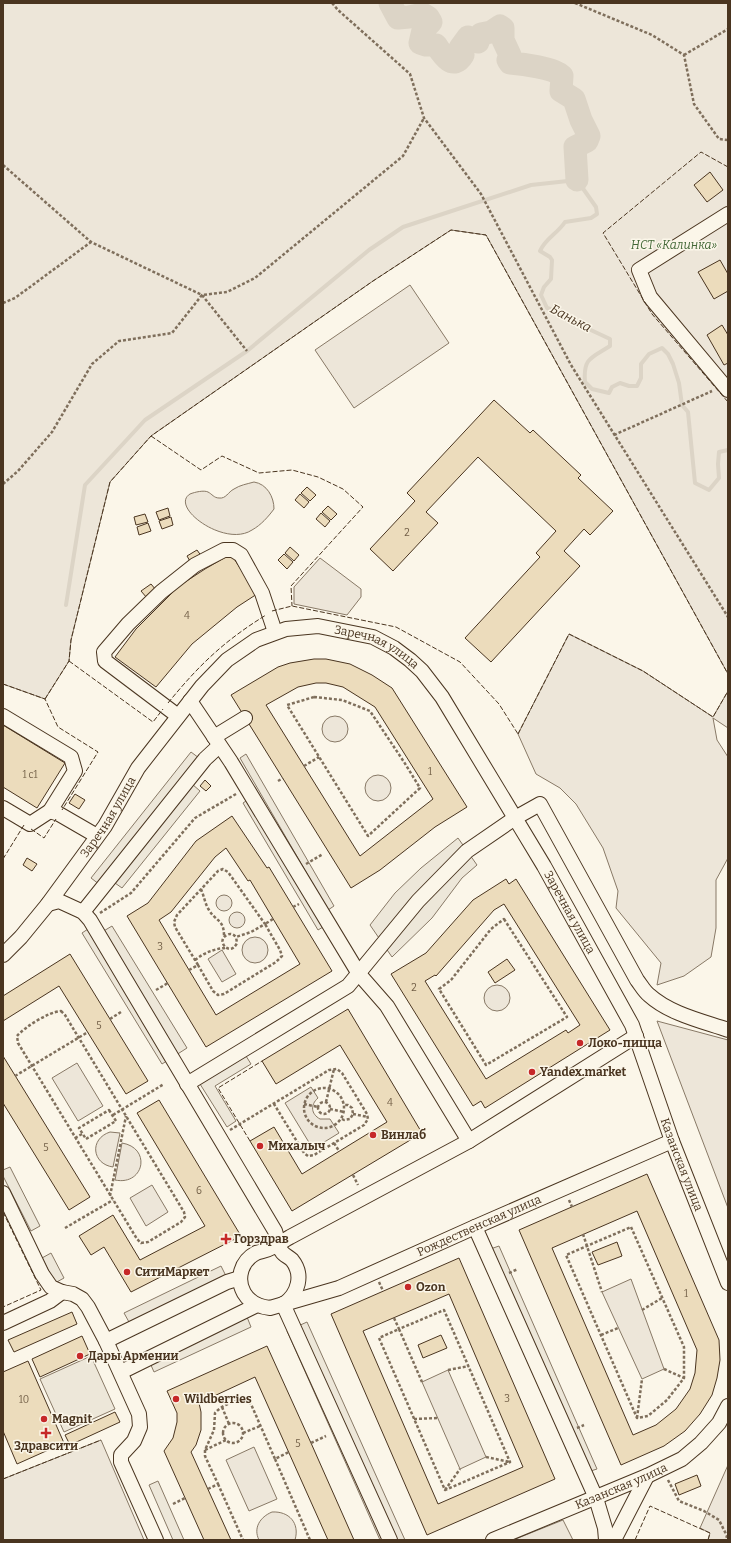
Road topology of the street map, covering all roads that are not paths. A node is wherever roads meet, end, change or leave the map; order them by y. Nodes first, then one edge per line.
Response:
1 (728, 214) edge
2 (724, 387) edge
3 (275, 632) junction
4 (190, 701) junction
5 (3, 716) edge
6 (178, 716) junction
7 (245, 718) dead end
8 (216, 741) junction
9 (3, 808) edge
10 (50, 811) junction
11 (515, 818) junction
12 (97, 836) junction
13 (48, 904) junction
14 (86, 916) junction
15 (3, 955) edge
16 (359, 974) junction
17 (728, 1030) edge
18 (636, 1036) junction
19 (187, 1084) junction
20 (656, 1090) joint
21 (469, 1141) junction
22 (672, 1141) junction
23 (3, 1193) edge
24 (475, 1227) junction
25 (279, 1244) junction
26 (240, 1278) junction
27 (728, 1284) edge
28 (62, 1292) junction
29 (284, 1304) junction
30 (257, 1305) junction
31 (3, 1323) edge
32 (106, 1341) junction
33 (121, 1372) junction
34 (728, 1406) edge
35 (647, 1476) junction
36 (596, 1498) junction
37 (156, 1540) edge
38 (390, 1540) edge
39 (493, 1540) edge
40 (606, 1540) edge
41 (614, 1540) edge

1 - 2 street
3 - 4 street, Заречная улица
3 - 6 street
3 - 11 street, Заречная улица
4 - 6 street, Заречная улица
4 - 8 street
5 - 10 street
6 - 12 street, Заречная улица
7 - 8 street
8 - 14 street
8 - 16 street
9 - 10 street
10 - 12 street
11 - 16 street
11 - 17 street
11 - 18 street, Заречная улица
12 - 13 street, Заречная улица
13 - 14 street
13 - 15 street, Заречная улица
14 - 19 street
16 - 19 street
16 - 21 street
18 - 20 street, Заречная улица
18 - 21 street
19 - 25 street
20 - 22 street, Казанская улица
21 - 25 street
22 - 24 street, Рождественская улица
22 - 27 street, Казанская улица
23 - 28 street
24 - 29 street, Рождественская улица
24 - 36 street
25 - 26 street
25 - 29 street
26 - 30 street
26 - 32 street
28 - 31 street
28 - 32 street
29 - 30 street, Рождественская улица
29 - 38 street
30 - 33 street, Рождественская улица
32 - 33 street
33 - 37 street
34 - 35 street, Казанская улица
35 - 36 street, Казанская улица
35 - 41 street
36 - 39 street, Казанская улица
36 - 40 street

